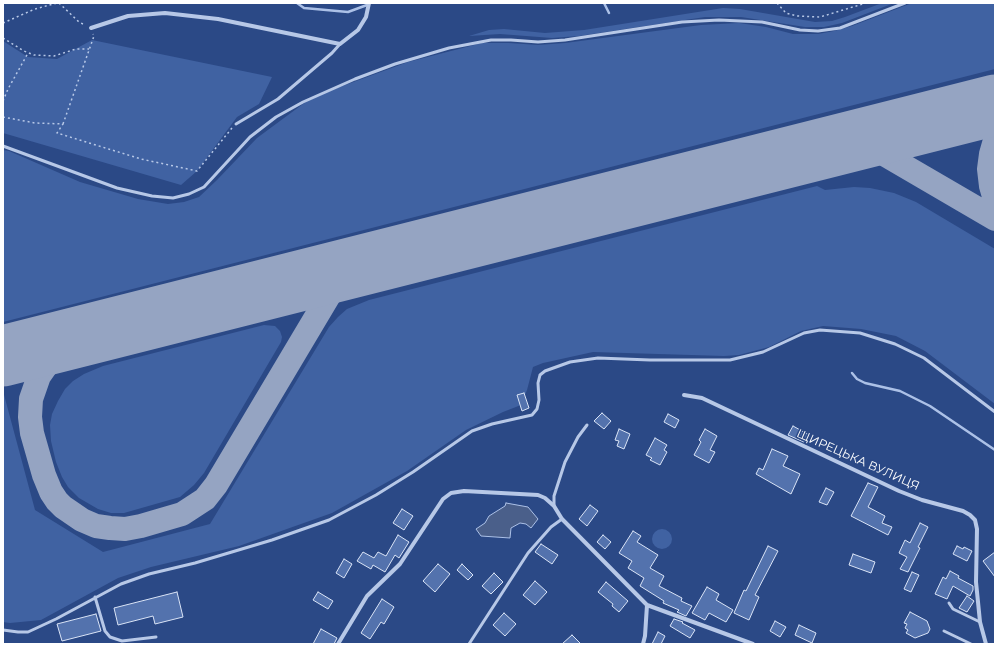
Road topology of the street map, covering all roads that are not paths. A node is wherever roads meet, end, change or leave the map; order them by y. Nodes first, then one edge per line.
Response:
1 (369, 3) edge
2 (904, 3) edge
3 (91, 28) road end
4 (340, 44) junction
5 (236, 124) road end
6 (3, 146) edge
7 (684, 395) dead end
8 (995, 412) edge
9 (587, 425) dead end
10 (554, 506) junction
11 (562, 519) junction
12 (95, 597) junction
13 (949, 602) dead end
14 (647, 605) junction
15 (980, 622) junction
16 (3, 630) edge
17 (944, 631) dead end
18 (156, 637) dead end
19 (472, 640) junction
20 (338, 644) edge
21 (469, 644) edge
22 (475, 644) edge
23 (643, 644) edge
24 (751, 644) edge
25 (971, 644) edge
26 (986, 644) edge

1 - 4 street
2 - 6 lane
3 - 4 street
4 - 5 lane
7 - 15 street, ЩИРЕЦЬКА ВУЛИЦЯ
8 - 12 lane
9 - 10 lane
10 - 11 street
10 - 20 street
11 - 14 street
11 - 19 lane
12 - 16 lane
12 - 18 lane
13 - 15 lane
14 - 23 street
14 - 24 street
15 - 26 street, ЩИРЕЦЬКА ВУЛИЦЯ
17 - 25 lane
19 - 21 lane
19 - 22 lane

